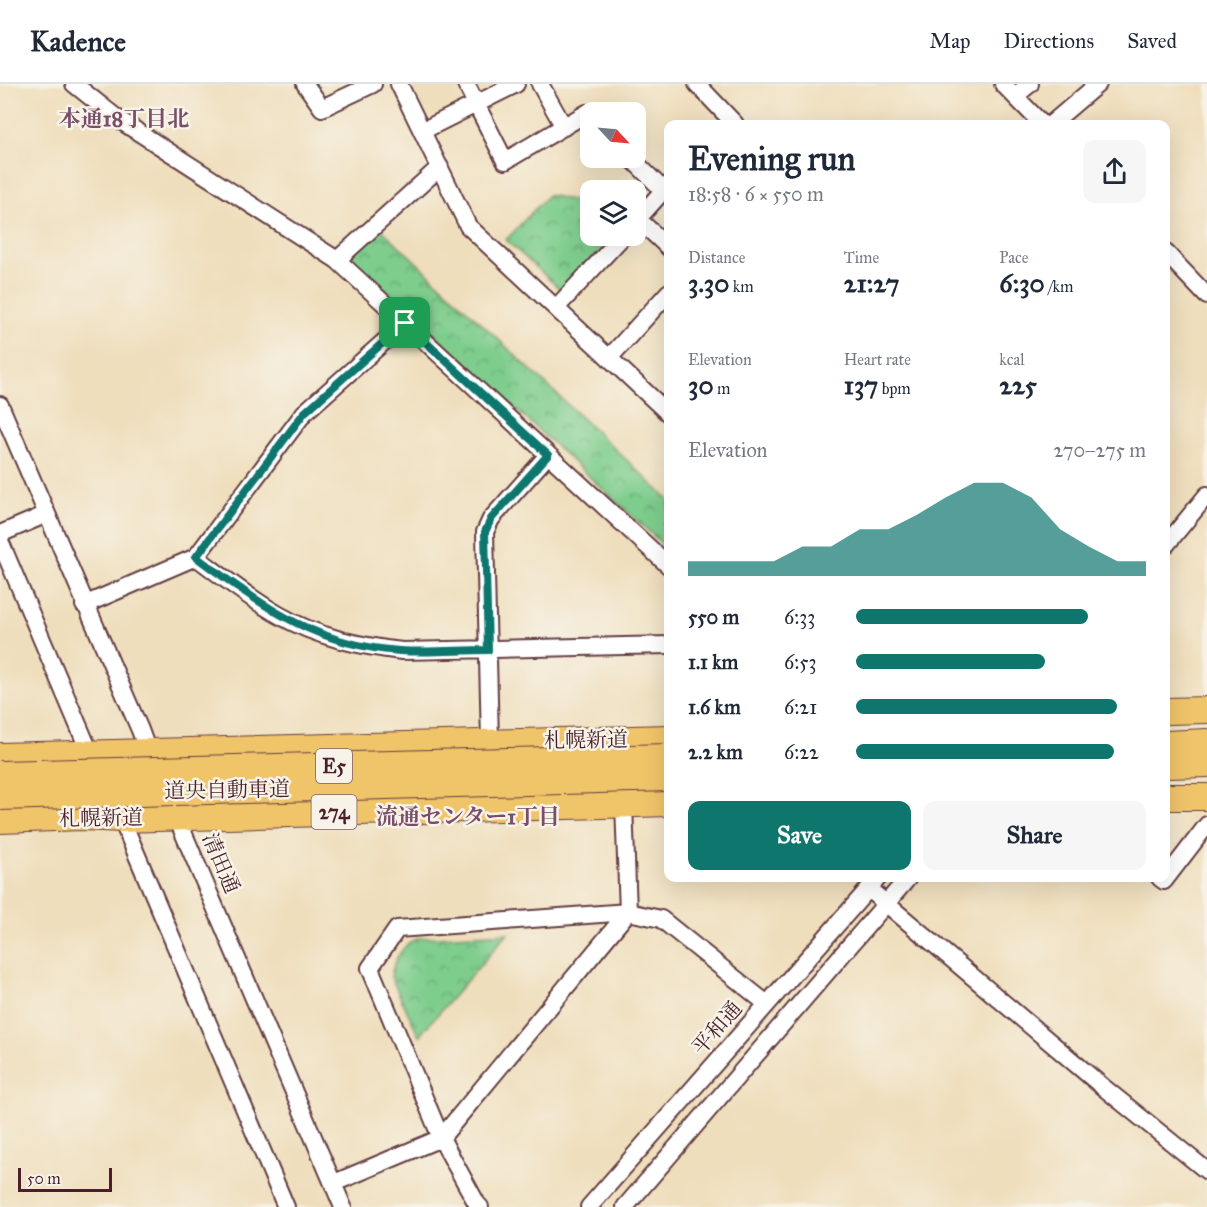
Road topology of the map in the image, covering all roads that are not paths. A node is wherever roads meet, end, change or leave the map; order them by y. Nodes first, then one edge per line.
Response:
1 (74, 84) edge
2 (305, 84) edge
3 (374, 84) edge
4 (399, 84) edge
5 (466, 84) edge
6 (516, 84) edge
7 (540, 84) edge
8 (696, 84) edge
9 (1030, 84) edge
10 (1098, 84) edge
11 (1009, 90) edge
12 (476, 105) junction
13 (580, 118) edge
14 (727, 120) edge
15 (1038, 120) edge
16 (1056, 120) edge
17 (564, 127) junction
18 (422, 131) junction
19 (440, 167) junction
20 (643, 168) edge
21 (664, 185) edge
22 (664, 189) edge
23 (646, 210) edge
24 (646, 228) edge
25 (664, 244) edge
26 (614, 246) edge
27 (1170, 256) edge
28 (337, 260) junction
29 (1204, 285) edge
30 (664, 298) edge
31 (556, 308) junction
32 (405, 323) junction
33 (609, 358) junction
34 (0, 405) edge
35 (664, 409) edge
36 (548, 455) junction
37 (1207, 495) edge
38 (47, 514) junction
39 (0, 534) edge
40 (1170, 538) edge
41 (0, 541) edge
42 (196, 557) junction
43 (664, 561) edge
44 (84, 605) junction
45 (664, 645) edge
46 (488, 650) junction
47 (1207, 710) edge
48 (1170, 711) edge
49 (1207, 725) edge
50 (1170, 726) edge
51 (664, 738) edge
52 (490, 742) junction
53 (1207, 742) edge
54 (1170, 744) edge
55 (147, 752) junction
56 (90, 753) junction
57 (0, 756) edge
58 (664, 757) edge
59 (1207, 764) edge
60 (1170, 765) edge
61 (0, 774) edge
62 (664, 778) edge
63 (1202, 795) edge
64 (0, 797) edge
65 (1170, 797) edge
66 (664, 803) edge
67 (624, 804) junction
68 (176, 816) junction
69 (122, 819) junction
70 (0, 820) edge
71 (1207, 825) edge
72 (1170, 873) edge
73 (904, 882) edge
74 (873, 883) edge
75 (886, 903) junction
76 (628, 912) junction
77 (767, 1004) junction
78 (441, 1138) junction
79 (1207, 1171) edge
80 (334, 1183) junction
81 (286, 1207) edge
82 (343, 1207) edge
83 (480, 1207) edge
84 (589, 1207) edge
85 (625, 1207) edge

1 - 28 street
2 - 3 street
4 - 18 street
5 - 12 street
6 - 12 street
7 - 17 street
8 - 14 street
9 - 11 street
10 - 16 street
11 - 15 street
12 - 17 street
12 - 18 street
13 - 17 street
18 - 19 street
19 - 28 street
19 - 31 street
20 - 21 street
22 - 23 street
24 - 25 street
26 - 31 street
27 - 29 street
28 - 32 street
30 - 33 street
31 - 33 street
32 - 36 street
32 - 42 street
33 - 35 street
34 - 38 street, 清田通
36 - 43 street
36 - 46 street
37 - 40 street
38 - 39 street
38 - 44 street, 清田通
41 - 56 street
42 - 44 street
42 - 46 street
44 - 55 street, 清田通
45 - 46 street
46 - 52 street
47 - 48 highway
49 - 50 highway
51 - 52 highway, 札幌新道
52 - 55 highway, 札幌新道
53 - 54 highway
55 - 56 highway, 札幌新道
55 - 68 street, 清田通
56 - 57 highway, 札幌新道
56 - 69 street
58 - 61 highway, 道央自動車道 / E5, bridge
59 - 60 highway
62 - 64 highway, 道央自動車道 / E5, bridge
63 - 65 highway
66 - 67 highway, 札幌新道 / 274
67 - 68 highway, 札幌新道 / 274
67 - 76 street
68 - 69 highway, 札幌新道 / 274
68 - 80 street, 清田通
69 - 70 highway, 札幌新道 / 274
69 - 81 street
71 - 72 street
73 - 75 street
74 - 75 street
74 - 77 street, 平和通
75 - 79 street
75 - 85 street
76 - 77 street
76 - 78 street
76 - 78 street
77 - 84 street, 平和通
78 - 80 street
78 - 83 street
80 - 82 street, 清田通

